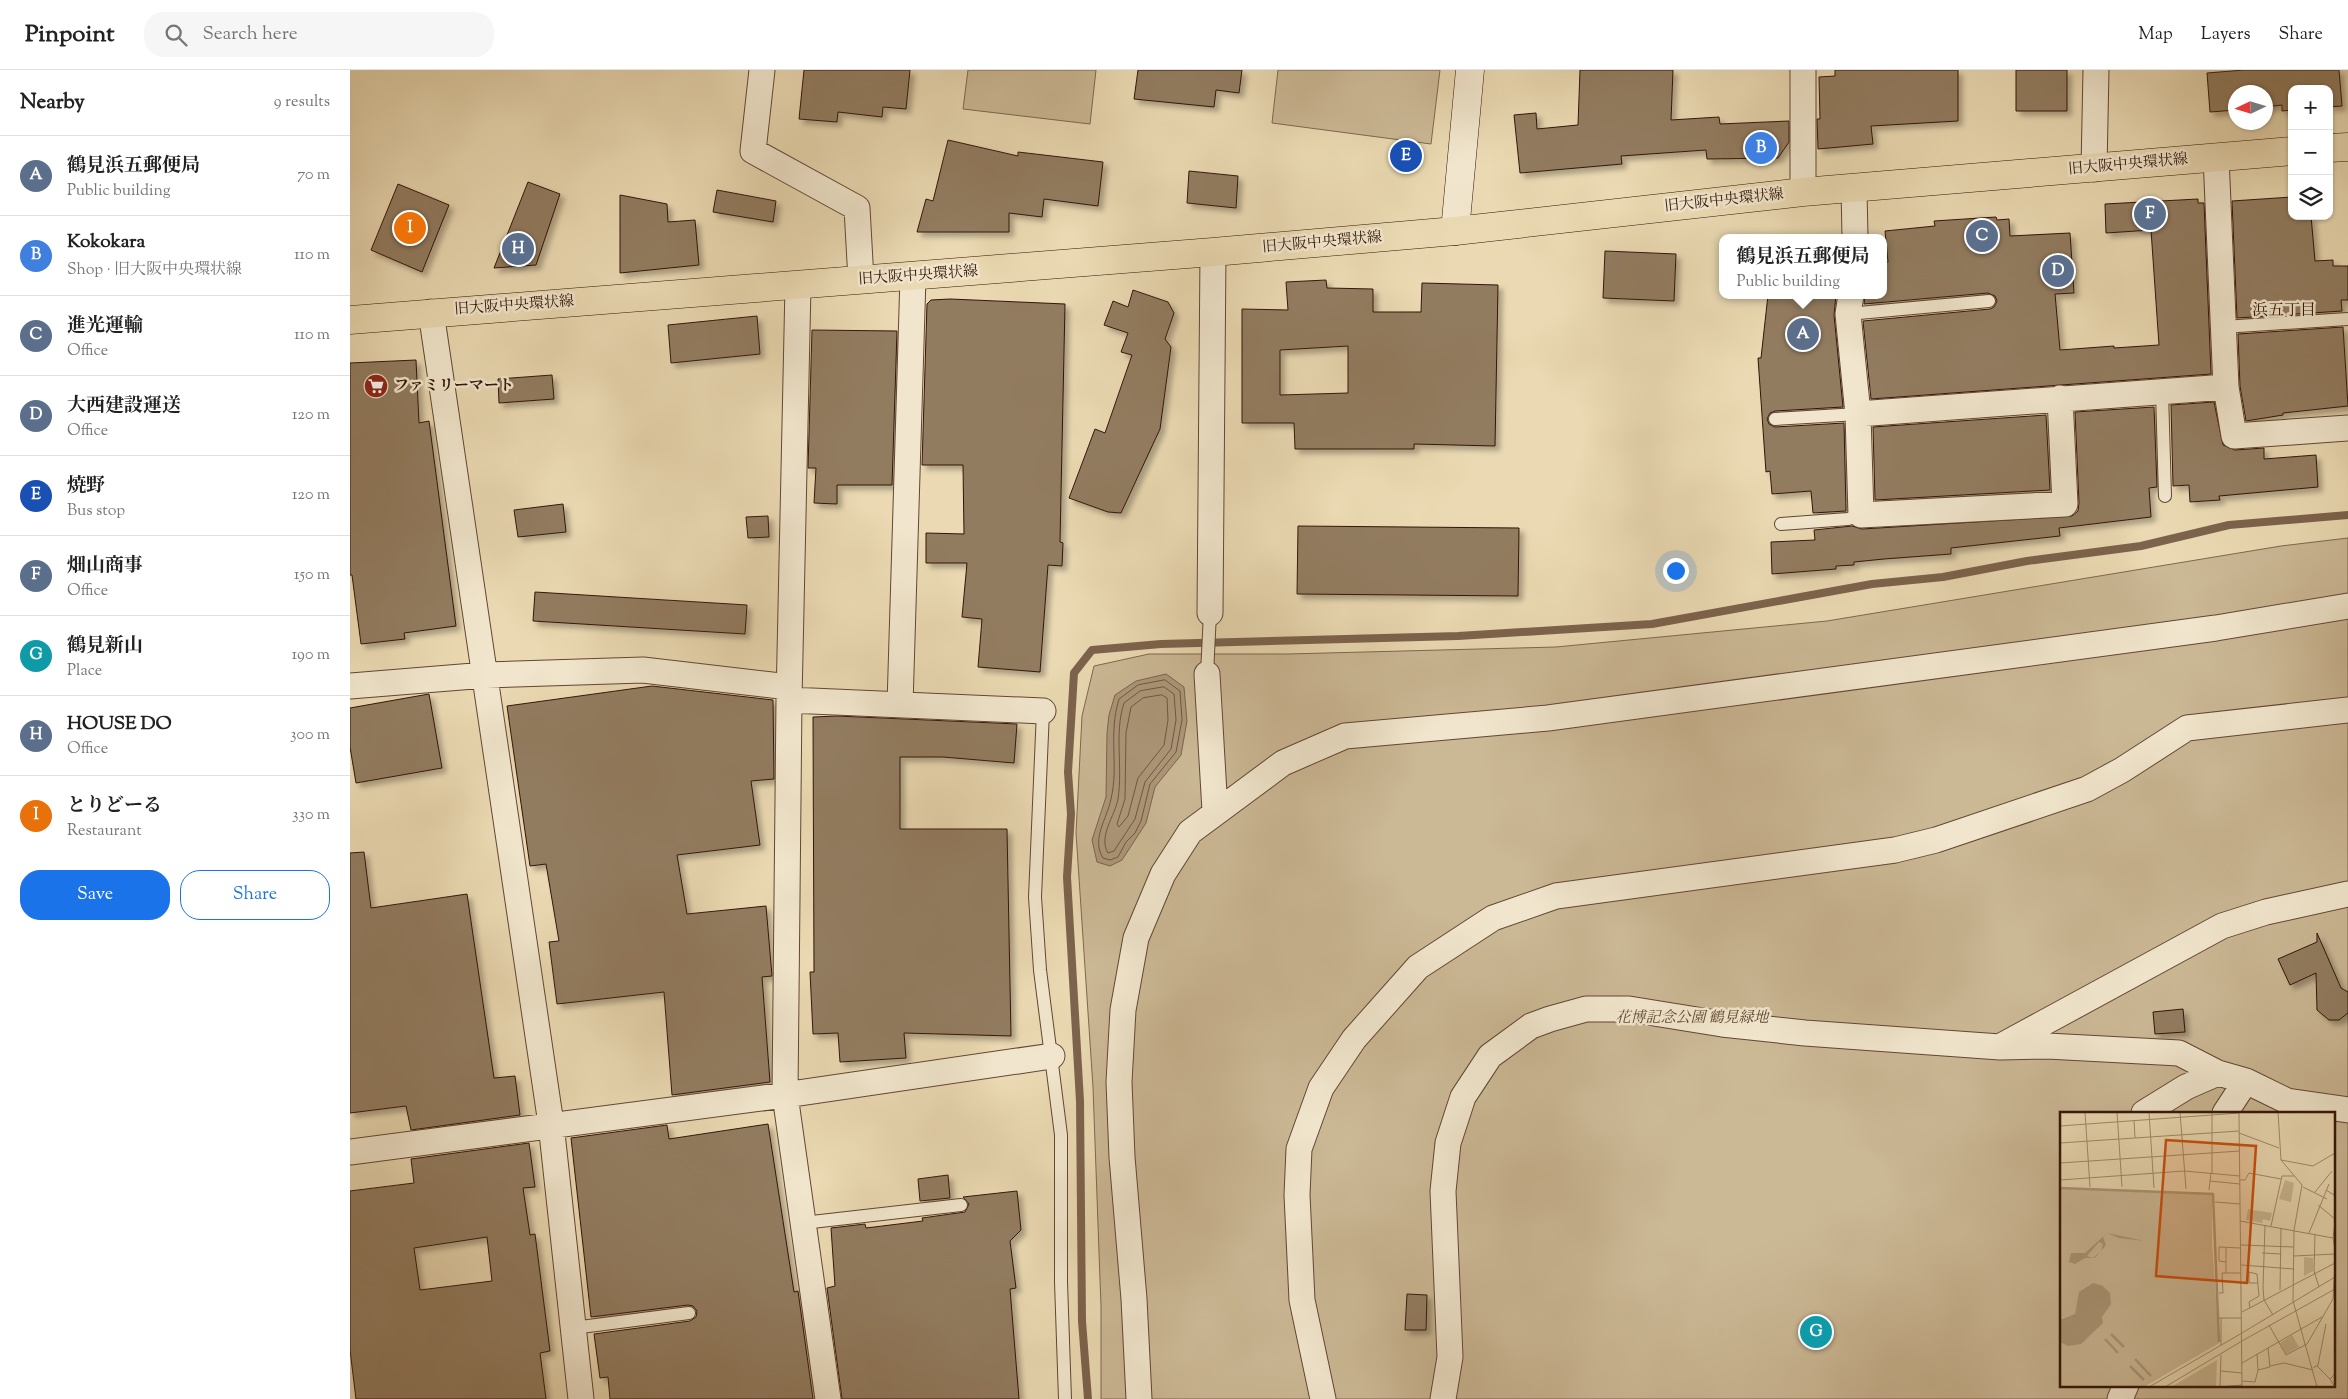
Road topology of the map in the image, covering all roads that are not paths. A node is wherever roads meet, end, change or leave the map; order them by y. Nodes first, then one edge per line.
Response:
1 (762, 70) edge
2 (1470, 70) edge
3 (1803, 70) edge
4 (2096, 70) edge
5 (2348, 147) edge
6 (2333, 148) edge
7 (2288, 151) edge
8 (2216, 158) junction
9 (2094, 169) junction
10 (1854, 189) junction
11 (1803, 192) junction
12 (1455, 231) junction
13 (1855, 234) edge
14 (1213, 252) junction
15 (914, 277) junction
16 (862, 280) junction
17 (798, 286) junction
18 (1989, 301) dead end
19 (1849, 304) edge
20 (431, 312) junction
21 (2348, 319) edge
22 (350, 320) edge
23 (2223, 327) junction
24 (2226, 388) junction
25 (2162, 392) junction
26 (2060, 398) junction
27 (1858, 414) junction
28 (1775, 419) dead end
29 (2348, 428) edge
30 (2165, 496) dead end
31 (1861, 515) junction
32 (1781, 524) dead end
33 (2348, 606) edge
34 (1210, 612) joint
35 (1207, 674) joint
36 (486, 675) junction
37 (350, 686) edge
38 (789, 693) junction
39 (900, 705) junction
40 (2348, 710) edge
41 (1043, 711) joint
42 (1215, 811) junction
43 (2348, 894) edge
44 (2000, 1047) junction
45 (1052, 1056) junction
46 (2218, 1073) junction
47 (2246, 1081) junction
48 (785, 1095) junction
49 (2348, 1110) edge
50 (2146, 1112) edge
51 (2226, 1112) edge
52 (551, 1124) junction
53 (350, 1152) edge
54 (961, 1205) dead end
55 (803, 1223) junction
56 (689, 1313) dead end
57 (573, 1328) junction
58 (2126, 1386) edge
59 (581, 1399) edge
60 (828, 1399) edge
61 (1065, 1399) edge
62 (1139, 1399) edge
63 (1323, 1399) edge
64 (1443, 1399) edge
65 (2120, 1399) edge

1 - 16 street
2 - 12 street
3 - 11 street
4 - 9 street
5 - 6 main road
7 - 8 main road, 旧大阪中央環状線
8 - 9 main road, 旧大阪中央環状線
8 - 23 street
9 - 10 main road, 旧大阪中央環状線
10 - 11 main road, 旧大阪中央環状線
10 - 13 street
11 - 12 main road, 旧大阪中央環状線
12 - 14 main road, 旧大阪中央環状線
14 - 15 main road, 旧大阪中央環状線
14 - 34 street
15 - 16 main road, 旧大阪中央環状線
15 - 39 street
16 - 17 main road, 旧大阪中央環状線
17 - 20 main road, 旧大阪中央環状線
17 - 38 street
18 - 19 lane
19 - 27 street
20 - 22 main road, 旧大阪中央環状線
20 - 36 street
21 - 23 lane
23 - 24 street
24 - 25 street
24 - 29 street
25 - 26 street
25 - 30 lane
26 - 27 street
26 - 31 street
27 - 28 lane
27 - 31 street
31 - 32 lane
33 - 42 street
34 - 35 lane
35 - 42 street
36 - 37 street
36 - 38 street
36 - 52 street
38 - 39 street
38 - 48 street
39 - 41 street
40 - 63 street
41 - 45 lane
42 - 62 street
43 - 44 street
44 - 46 street
44 - 64 street
45 - 48 street
45 - 61 lane
46 - 47 street
46 - 50 street
47 - 49 street
47 - 51 street
48 - 52 street
48 - 55 street
52 - 53 street
52 - 57 street
54 - 55 lane
55 - 60 street
56 - 57 lane
57 - 59 street
58 - 65 street

